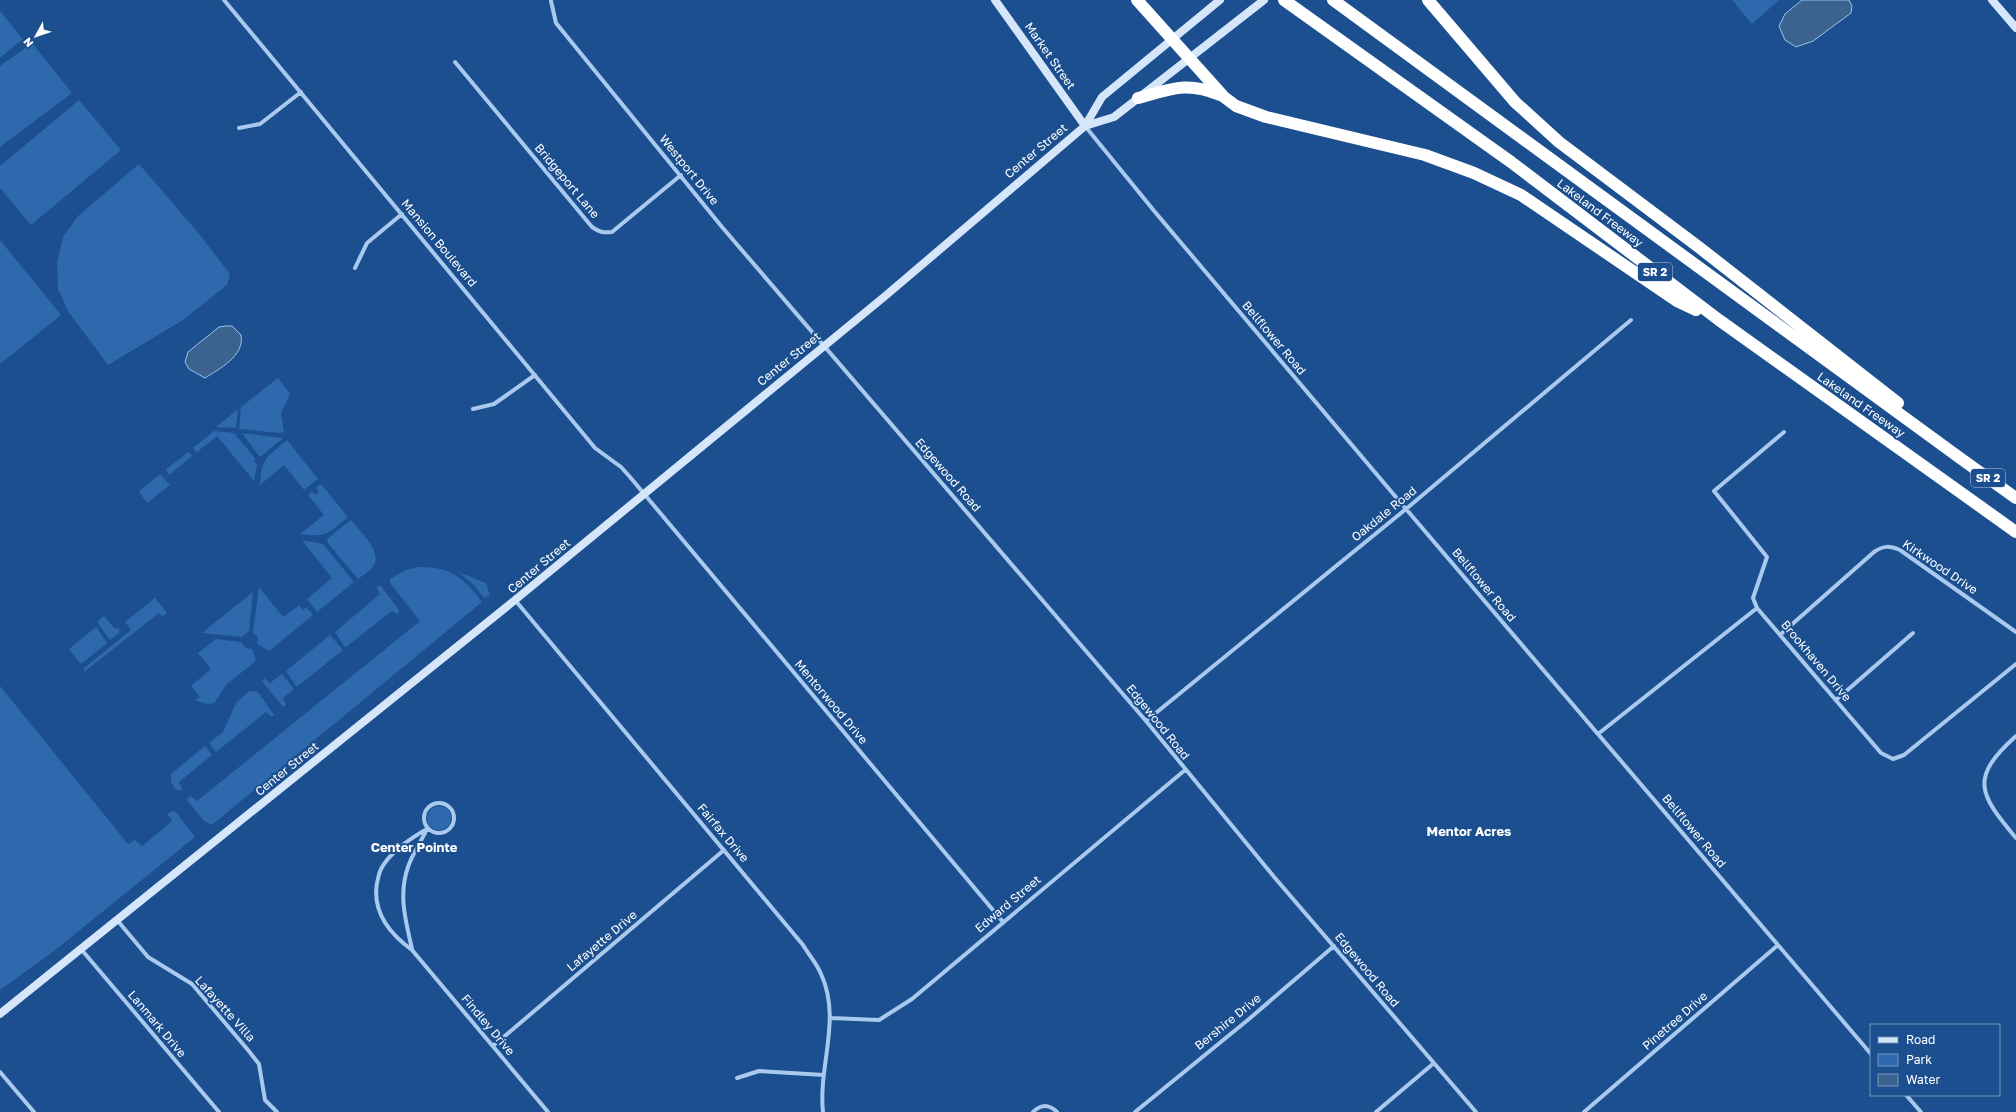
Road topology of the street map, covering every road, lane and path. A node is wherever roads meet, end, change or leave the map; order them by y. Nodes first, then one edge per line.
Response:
1 (224, 0) edge
2 (995, 0) edge
3 (1137, 0) edge
4 (1220, 0) edge
5 (1264, 0) edge
6 (1284, 0) edge
7 (1333, 0) edge
8 (1428, 0) edge
9 (1992, 0) edge
10 (551, 1) edge
11 (2016, 28) edge
12 (1171, 39) junction
13 (1190, 58) junction
14 (455, 62) dead end
15 (301, 92) junction
16 (1224, 97) junction
17 (1138, 98) junction
18 (1085, 126) junction
19 (239, 128) dead end
20 (681, 176) junction
21 (402, 214) junction
22 (355, 268) dead end
23 (1632, 320) dead end
24 (1718, 320) junction
25 (824, 346) junction
26 (535, 375) junction
27 (473, 409) dead end
28 (1784, 432) dead end
29 (1960, 458) junction
30 (644, 494) junction
31 (2016, 498) edge
32 (1406, 509) junction
33 (2016, 532) edge
34 (515, 600) junction
35 (1757, 608) junction
36 (2016, 632) edge
37 (1781, 634) junction
38 (1914, 634) dead end
39 (2016, 664) edge
40 (1836, 700) junction
41 (1146, 721) junction
42 (1598, 734) junction
43 (2016, 736) edge
44 (1185, 770) junction
45 (427, 829) junction
46 (2016, 838) edge
47 (724, 850) junction
48 (116, 920) junction
49 (1003, 922) junction
50 (1778, 945) junction
51 (1334, 946) junction
52 (81, 948) junction
53 (412, 950) junction
54 (0, 1014) edge
55 (831, 1018) junction
56 (493, 1046) junction
57 (1870, 1053) edge
58 (1434, 1063) junction
59 (0, 1072) edge
60 (824, 1075) junction
61 (737, 1078) dead end
62 (1907, 1096) edge
63 (34, 1112) edge
64 (219, 1112) edge
65 (277, 1112) edge
66 (548, 1112) edge
67 (823, 1112) edge
68 (1033, 1112) edge
69 (1057, 1112) edge
70 (1135, 1112) edge
71 (1376, 1112) edge
72 (1476, 1112) edge
73 (1584, 1112) edge
74 (1921, 1112) edge

1 - 15 street, Mansion Boulevard
2 - 18 main road, Market Street
3 - 12 highway
4 - 12 main road, Center Street
5 - 13 main road, Center Street
6 - 24 highway, Lakeland Freeway / SR 2
7 - 29 highway, Lakeland Freeway / SR 2
8 - 29 highway
9 - 11 main road
10 - 20 street, Westport Drive
12 - 13 highway
12 - 18 main road, Center Street
13 - 16 highway
13 - 17 main road, Center Street
14 - 20 street, Bridgeport Lane
15 - 19 street
15 - 21 street, Mansion Boulevard
16 - 17 highway
16 - 24 highway
17 - 18 main road, Center Street
18 - 25 main road, Center Street
18 - 32 street, Bellflower Road
20 - 25 street, Westport Drive
21 - 22 street
21 - 26 street, Mansion Boulevard
23 - 32 street, Oakdale Road
24 - 33 highway, Lakeland Freeway / SR 2
25 - 30 main road, Center Street
25 - 41 street, Edgewood Road
26 - 27 street
26 - 30 street, Mansion Boulevard
28 - 35 street
29 - 31 highway, Lakeland Freeway / SR 2
30 - 34 main road, Center Street
30 - 49 street, Mentorwood Drive
32 - 41 street, Oakdale Road
32 - 42 street, Bellflower Road
34 - 47 street, Fairfax Drive
34 - 48 main road, Center Street
35 - 37 street, Brookhaven Drive
35 - 42 street
36 - 37 street, Kirkwood Drive
37 - 40 street, Brookhaven Drive
38 - 40 street
39 - 40 street, Brookhaven Drive
41 - 44 street, Edgewood Road
42 - 50 street, Bellflower Road
43 - 46 street
44 - 49 street, Edward Street
44 - 51 street, Edgewood Road
45 - 45 street
45 - 53 street, Findley Drive
45 - 53 street, Findley Drive
47 - 55 street, Fairfax Drive
47 - 56 street, Lafayette Drive
48 - 52 main road, Center Street
48 - 65 street, Lafayette Villa
49 - 55 street, Edward Street
50 - 57 street, Bellflower Road
50 - 73 street, Pinetree Drive
51 - 58 street, Edgewood Road
51 - 70 street, Bershire Drive
52 - 54 main road, Center Street
52 - 64 street, Lanmark Drive
53 - 56 street, Findley Drive
55 - 60 street, Fairfax Drive
56 - 66 street, Findley Drive
58 - 71 street
58 - 72 street, Edgewood Road
59 - 63 street
60 - 61 street
60 - 67 street, Fairfax Drive
62 - 74 street
68 - 69 street

